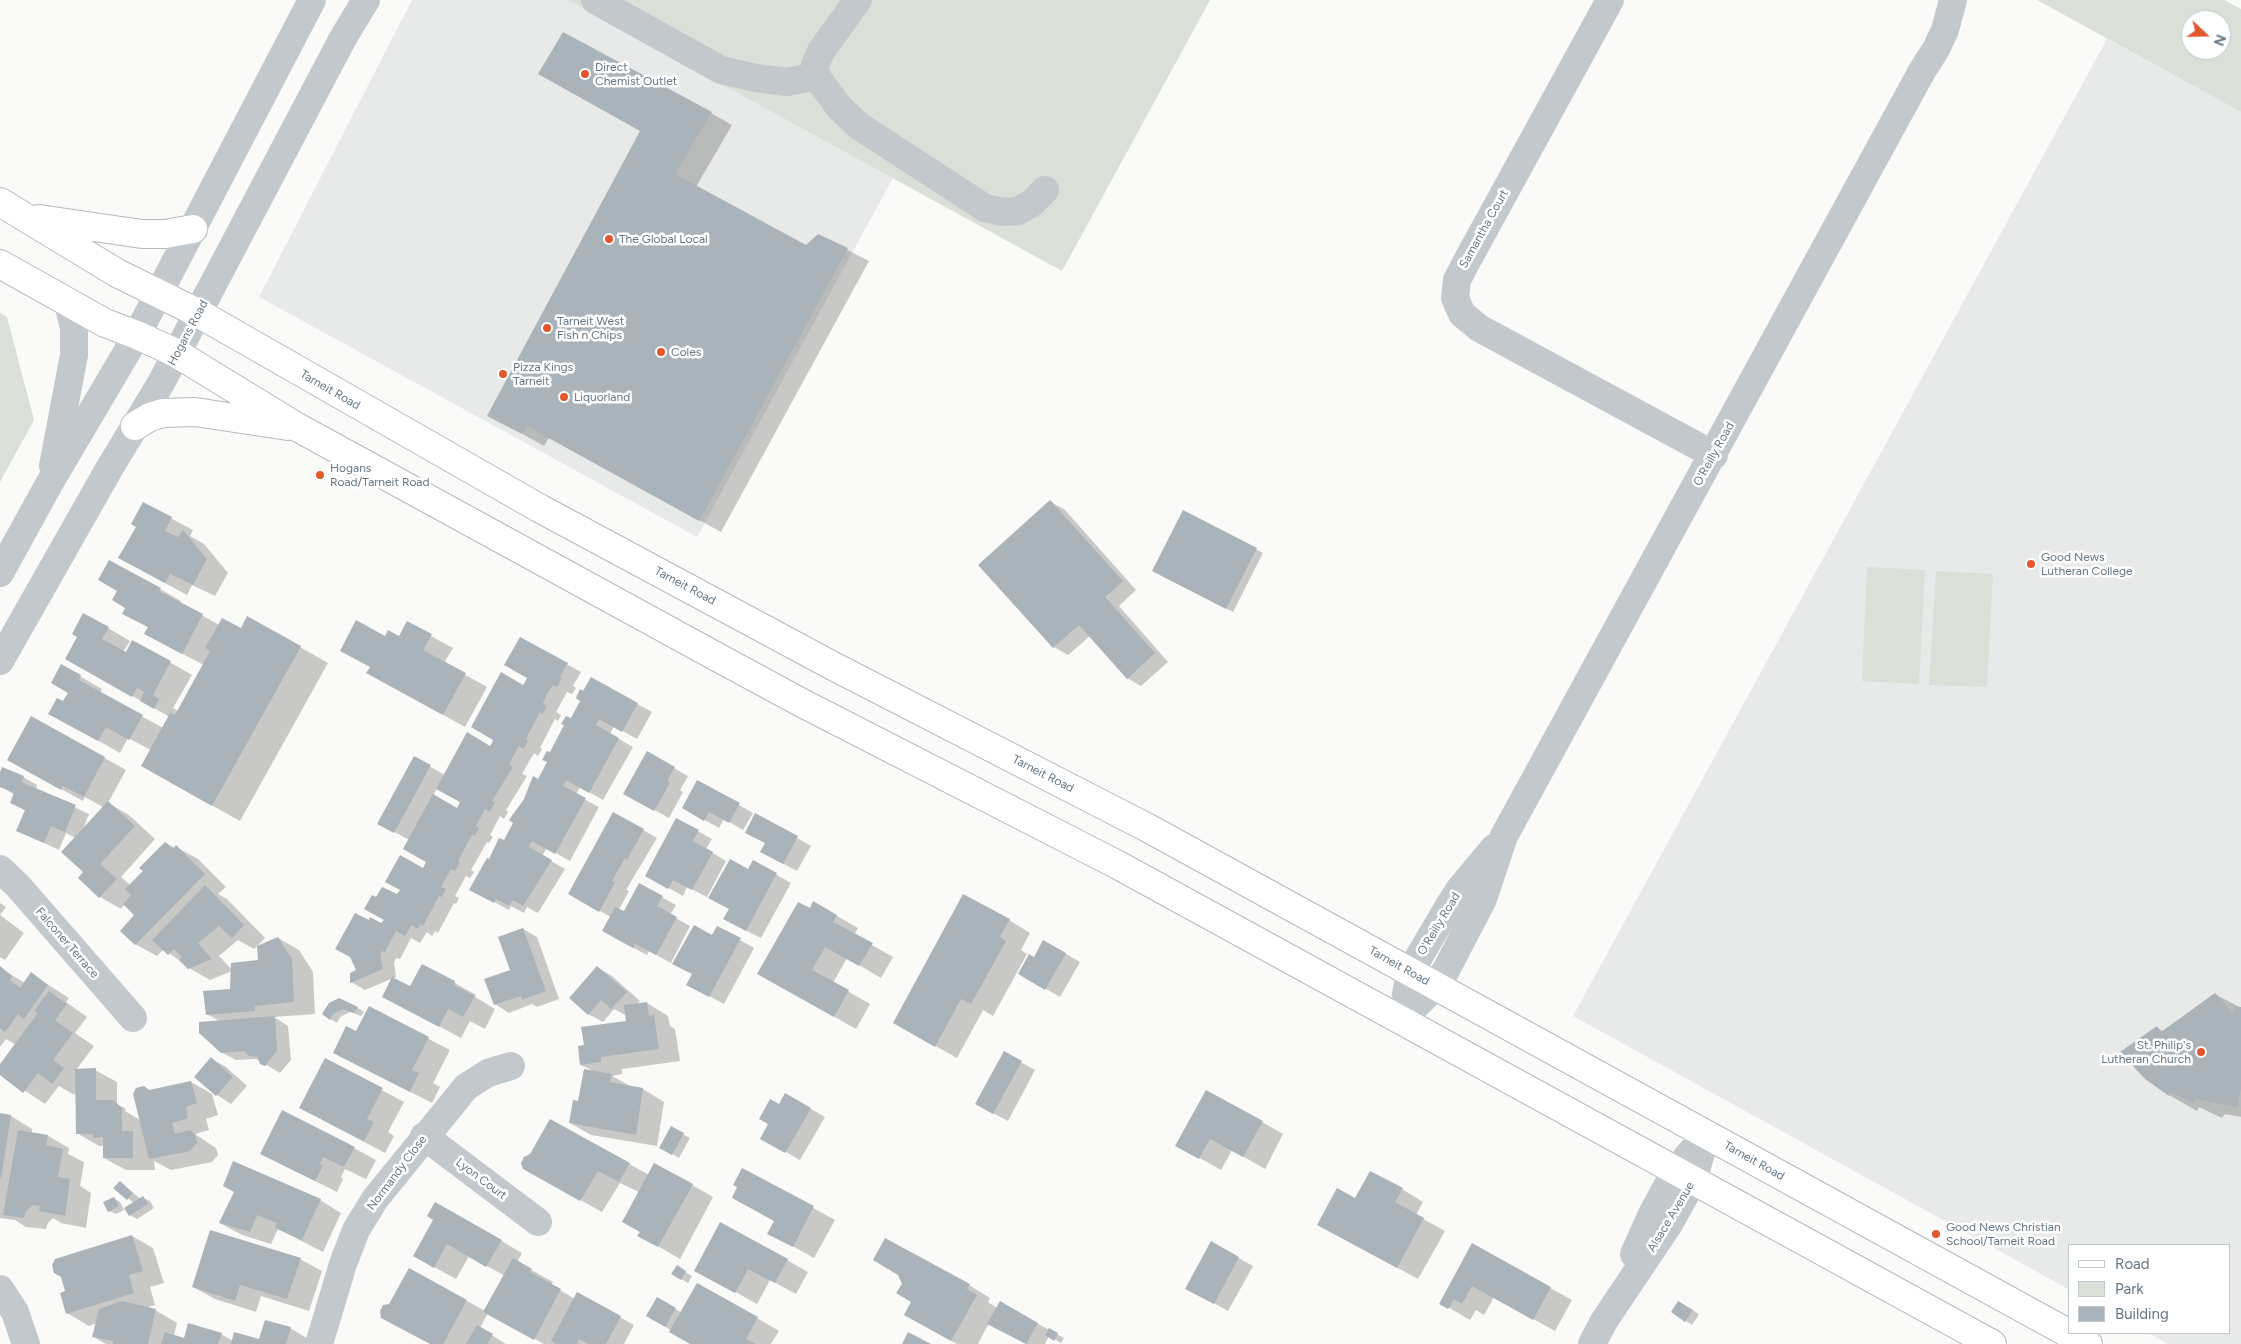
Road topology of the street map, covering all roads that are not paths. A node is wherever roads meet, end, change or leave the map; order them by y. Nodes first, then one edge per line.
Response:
1 (312, 0) edge
2 (331, 0) edge
3 (366, 0) edge
4 (595, 0) edge
5 (631, 0) edge
6 (858, 0) edge
7 (1610, 0) edge
8 (1935, 0) edge
9 (1953, 0) edge
10 (709, 64) junction
11 (1922, 71) junction
12 (816, 76) junction
13 (257, 104) junction
14 (1045, 190) dead end
15 (0, 202) edge
16 (28, 218) junction
17 (193, 229) junction
18 (0, 264) edge
19 (159, 293) junction
20 (68, 303) junction
21 (198, 313) junction
22 (137, 334) junction
23 (176, 353) junction
24 (135, 426) junction
25 (297, 427) junction
26 (1714, 455) junction
27 (49, 484) junction
28 (0, 574) edge
29 (0, 660) edge
30 (1504, 836) junction
31 (0, 869) edge
32 (1410, 972) junction
33 (1436, 986) junction
34 (133, 1018) dead end
35 (1401, 1020) junction
36 (511, 1066) dead end
37 (1706, 1135) junction
38 (424, 1136) junction
39 (1684, 1176) junction
40 (538, 1222) dead end
41 (0, 1289) edge
42 (1598, 1333) edge
43 (2068, 1333) edge
44 (2070, 1334) edge
45 (26, 1344) edge
46 (319, 1344) edge
47 (1992, 1344) edge
48 (2088, 1344) edge

1 - 13 street
2 - 13 street
3 - 21 street, Hogans Road
4 - 10 street
5 - 10 street
6 - 12 street
7 - 26 street, Samantha Court
8 - 11 street, O'Reilly Road
9 - 11 street, O'Reilly Road
10 - 12 street
11 - 26 street, O'Reilly Road
12 - 14 street
13 - 17 street
15 - 16 main road, Tarneit Road
16 - 17 main road
16 - 19 main road, Tarneit Road
17 - 19 street
18 - 20 main road
19 - 21 main road, Tarneit Road
19 - 22 street
20 - 22 main road
20 - 27 street
21 - 23 street, Hogans Road
21 - 32 main road, Tarneit Road
22 - 23 main road
22 - 27 street
23 - 24 street, Hogans Road
23 - 25 main road
24 - 25 main road
24 - 29 street, Hogans Road
25 - 35 main road
26 - 30 street, O'Reilly Road
27 - 28 street
30 - 32 street, O'Reilly Road
30 - 33 street, O'Reilly Road
31 - 34 street, Falconer Terrace
32 - 33 main road, Tarneit Road
32 - 35 street, O'Reilly Road
33 - 35 street, O'Reilly Road
33 - 37 main road, Tarneit Road
35 - 39 main road
36 - 38 street, Normandy Close
37 - 39 street, Alsace Avenue
37 - 43 main road, Tarneit Road
38 - 40 street, Lyon Court
38 - 46 street, Normandy Close
39 - 42 street, Alsace Avenue
39 - 47 main road
41 - 45 street
44 - 48 main road, Tarneit Road

